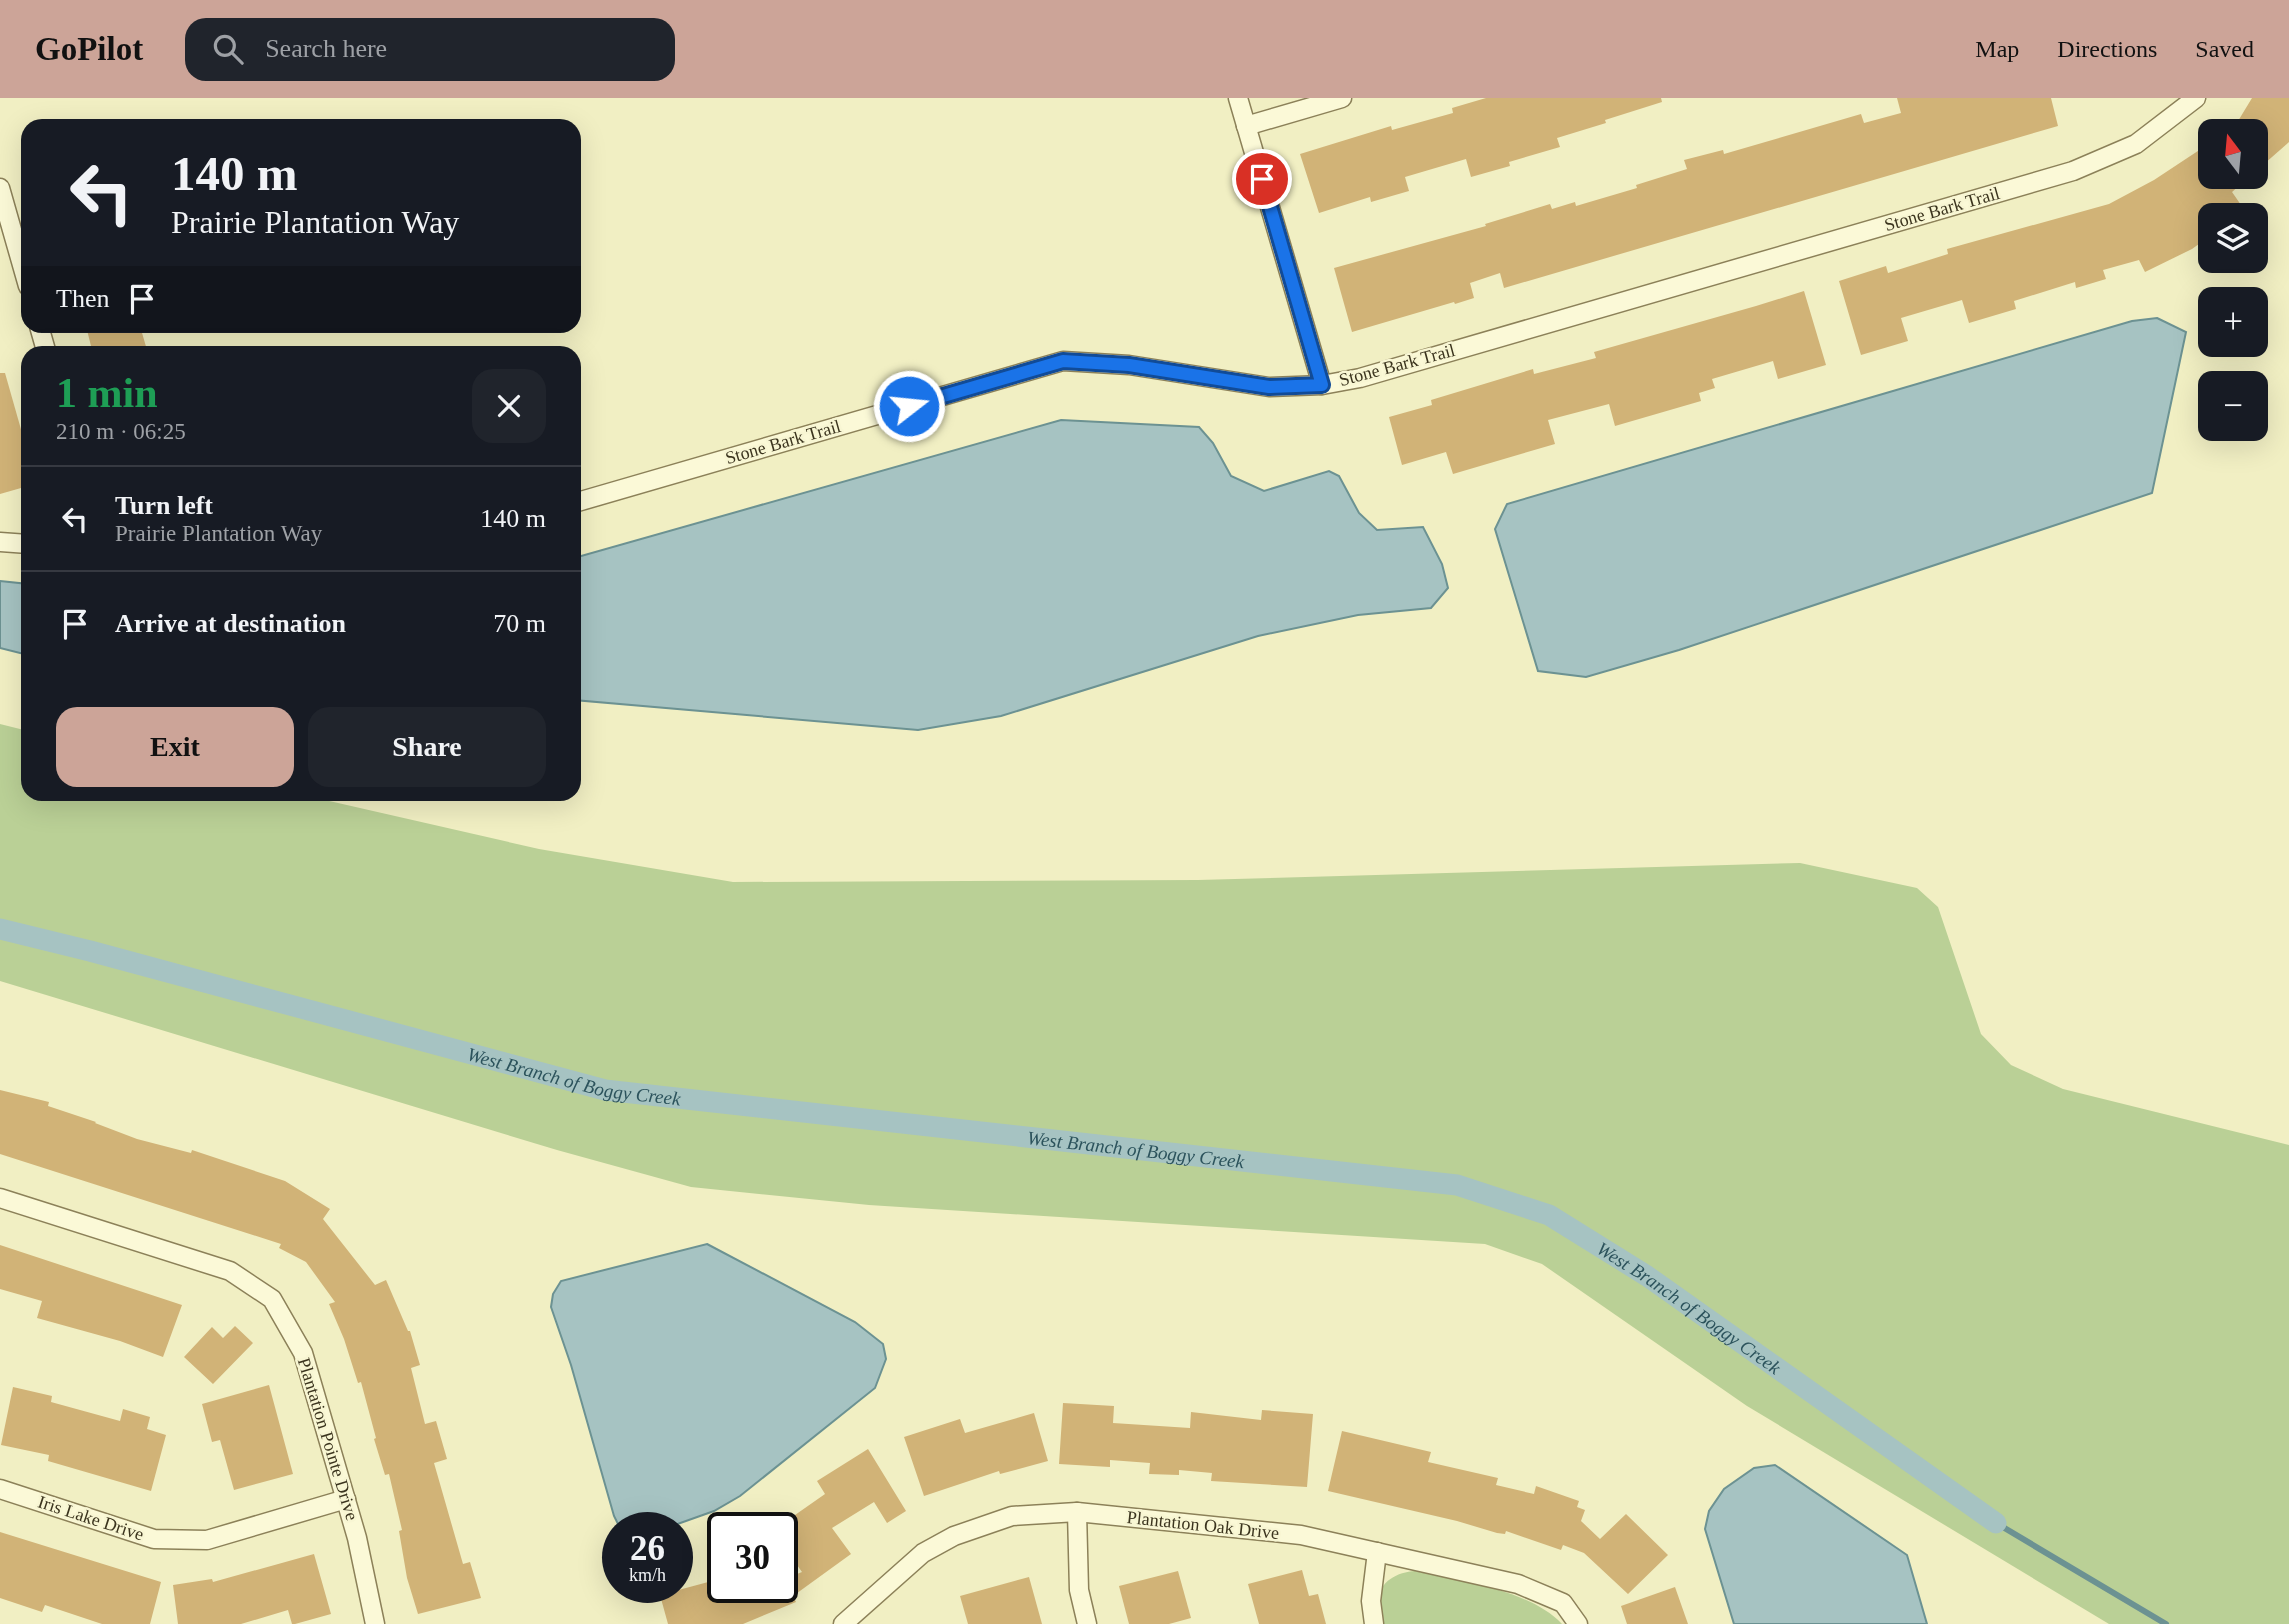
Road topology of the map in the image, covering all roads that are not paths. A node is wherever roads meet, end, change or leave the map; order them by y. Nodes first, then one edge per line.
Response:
1 (1238, 98) edge
2 (1342, 98) edge
3 (2196, 98) edge
4 (1246, 126) junction
5 (0, 188) edge
6 (21, 262) edge
7 (1322, 385) junction
8 (581, 501) edge
9 (0, 542) edge
10 (21, 544) edge
11 (0, 1198) edge
12 (0, 1489) edge
13 (346, 1499) junction
14 (1077, 1512) junction
15 (1377, 1552) junction
16 (375, 1624) edge
17 (843, 1624) edge
18 (1087, 1624) edge
19 (1374, 1624) edge
20 (1578, 1624) edge

1 - 4 street
2 - 4 street
3 - 7 street, Stone Bark Trail
4 - 7 street
5 - 6 street
7 - 8 street, Stone Bark Trail
9 - 10 street
11 - 13 street, Plantation Pointe Drive
12 - 13 street, Iris Lake Drive
13 - 16 street, Plantation Pointe Drive
14 - 15 street, Plantation Oak Drive
14 - 17 street, Plantation Oak Drive
14 - 18 street
15 - 19 street
15 - 20 street, Plantation Oak Drive

